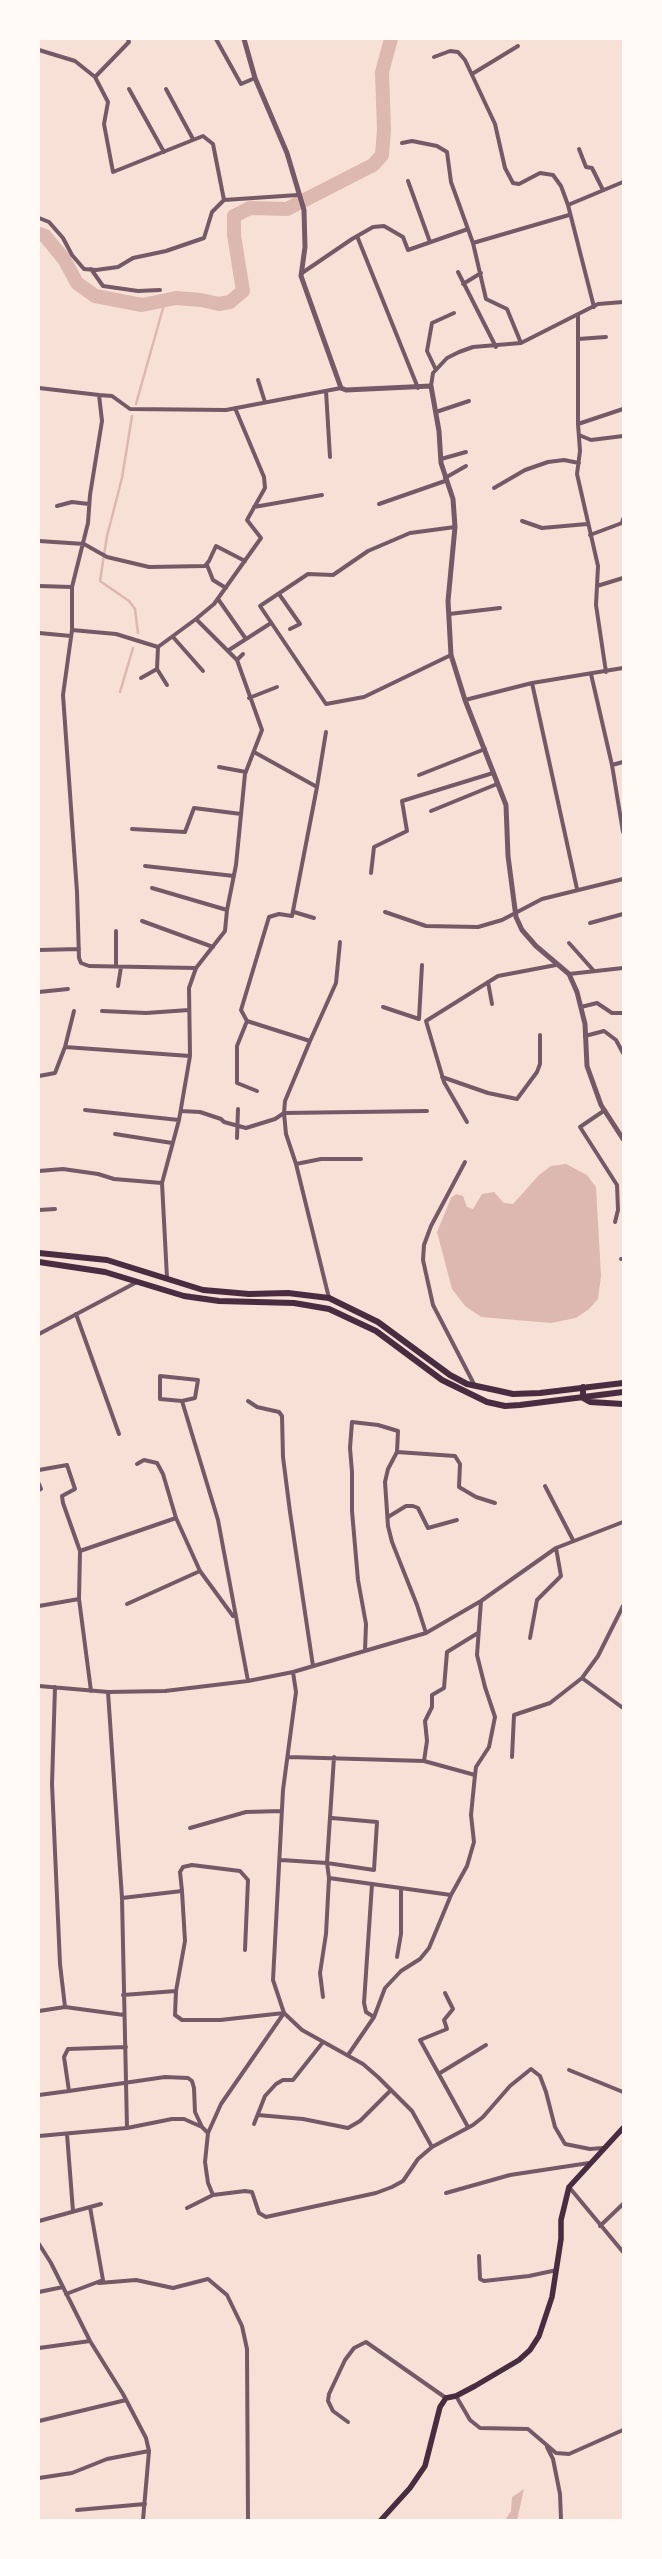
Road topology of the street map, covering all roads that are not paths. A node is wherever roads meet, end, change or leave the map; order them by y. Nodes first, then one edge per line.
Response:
1 (128, 39) edge
2 (216, 39) edge
3 (244, 39) edge
4 (518, 46) dead end
5 (39, 50) edge
6 (434, 57) dead end
7 (472, 74) junction
8 (95, 77) junction
9 (255, 78) junction
10 (129, 89) dead end
11 (166, 89) dead end
12 (193, 139) junction
13 (402, 142) dead end
14 (579, 149) dead end
15 (164, 152) junction
16 (408, 181) dead end
17 (623, 182) edge
18 (603, 190) junction
19 (298, 195) junction
20 (224, 200) junction
21 (568, 205) junction
22 (569, 215) junction
23 (39, 218) edge
24 (468, 229) junction
25 (357, 236) junction
26 (430, 242) junction
27 (473, 243) junction
28 (91, 269) junction
29 (458, 272) dead end
30 (302, 273) junction
31 (481, 273) junction
32 (463, 284) junction
33 (160, 290) dead end
34 (623, 302) edge
35 (594, 307) junction
36 (454, 313) dead end
37 (578, 315) junction
38 (606, 336) dead end
39 (578, 339) junction
40 (521, 343) junction
41 (496, 347) junction
42 (436, 370) junction
43 (258, 380) dead end
44 (432, 386) junction
45 (39, 388) edge
46 (341, 388) junction
47 (418, 388) junction
48 (326, 391) junction
49 (99, 395) junction
50 (469, 401) dead end
51 (265, 402) junction
52 (235, 408) junction
53 (623, 409) edge
54 (436, 412) junction
55 (578, 424) junction
56 (579, 435) junction
57 (623, 436) edge
58 (466, 452) dead end
59 (330, 457) dead end
60 (441, 459) junction
61 (579, 463) junction
62 (466, 466) dead end
63 (445, 479) junction
64 (494, 488) dead end
65 (322, 495) dead end
66 (88, 504) junction
67 (379, 504) dead end
68 (57, 506) dead end
69 (254, 507) junction
70 (623, 519) edge
71 (522, 521) dead end
72 (587, 524) junction
73 (455, 527) junction
74 (590, 535) junction
75 (39, 541) edge
76 (84, 544) junction
77 (245, 561) junction
78 (207, 565) junction
79 (623, 578) edge
80 (39, 586) edge
81 (597, 586) junction
82 (72, 588) junction
83 (226, 588) junction
84 (279, 594) junction
85 (218, 599) junction
86 (500, 608) dead end
87 (449, 614) junction
88 (196, 619) junction
89 (271, 623) junction
90 (290, 629) dead end
91 (72, 630) junction
92 (39, 633) edge
93 (71, 636) junction
94 (173, 637) junction
95 (246, 639) junction
96 (158, 647) junction
97 (229, 650) junction
98 (243, 654) dead end
99 (451, 655) junction
100 (237, 660) junction
101 (623, 668) edge
102 (157, 669) junction
103 (203, 671) dead end
104 (606, 672) junction
105 (591, 674) junction
106 (141, 678) dead end
107 (532, 683) junction
108 (167, 685) dead end
109 (277, 687) dead end
110 (250, 698) junction
111 (465, 700) junction
112 (326, 732) dead end
113 (485, 749) junction
114 (254, 752) junction
115 (623, 762) edge
116 (612, 765) junction
117 (219, 767) dead end
118 (246, 772) junction
119 (493, 772) junction
120 (419, 775) dead end
121 (497, 784) junction
122 (317, 787) junction
123 (431, 811) dead end
124 (241, 814) junction
125 (132, 829) dead end
126 (623, 830) edge
127 (145, 866) dead end
128 (370, 873) dead end
129 (234, 876) junction
130 (623, 879) edge
131 (152, 888) dead end
132 (577, 889) junction
133 (226, 910) junction
134 (516, 911) junction
135 (294, 912) junction
136 (385, 912) dead end
137 (623, 914) edge
138 (314, 918) dead end
139 (142, 921) dead end
140 (590, 923) dead end
141 (116, 930) dead end
142 (340, 942) dead end
143 (569, 943) dead end
144 (213, 947) junction
145 (78, 949) junction
146 (39, 950) edge
147 (422, 965) dead end
148 (556, 965) junction
149 (118, 966) junction
150 (196, 968) junction
151 (623, 968) edge
152 (594, 971) junction
153 (569, 974) junction
154 (488, 982) junction
155 (118, 986) dead end
156 (68, 990) dead end
157 (39, 992) edge
158 (492, 1004) dead end
159 (383, 1007) dead end
160 (582, 1007) junction
161 (189, 1010) junction
162 (74, 1011) dead end
163 (102, 1011) dead end
164 (623, 1013) edge
165 (419, 1019) junction
166 (247, 1021) junction
167 (426, 1021) junction
168 (540, 1035) dead end
169 (585, 1036) junction
170 (310, 1041) junction
171 (65, 1047) junction
172 (623, 1053) edge
173 (190, 1056) junction
174 (39, 1076) edge
175 (442, 1077) junction
176 (257, 1091) dead end
177 (238, 1108) dead end
178 (85, 1110) dead end
179 (605, 1110) junction
180 (181, 1111) junction
181 (427, 1111) dead end
182 (284, 1114) junction
183 (179, 1120) junction
184 (467, 1122) dead end
185 (238, 1124) junction
186 (115, 1134) dead end
187 (237, 1138) dead end
188 (623, 1140) edge
189 (172, 1143) junction
190 (361, 1159) dead end
191 (465, 1162) dead end
192 (296, 1164) junction
193 (39, 1171) edge
194 (162, 1183) junction
195 (55, 1209) dead end
196 (39, 1210) edge
197 (615, 1222) dead end
198 (39, 1253) edge
199 (39, 1262) edge
200 (167, 1278) junction
201 (139, 1281) junction
202 (165, 1290) junction
203 (329, 1298) junction
204 (329, 1309) junction
205 (76, 1314) junction
206 (39, 1334) edge
207 (426, 1357) junction
208 (420, 1364) junction
209 (623, 1383) edge
210 (475, 1386) junction
211 (583, 1387) junction
212 (623, 1392) edge
213 (472, 1395) junction
214 (584, 1398) junction
215 (182, 1401) junction
216 (248, 1401) dead end
217 (623, 1404) edge
218 (119, 1434) dead end
219 (397, 1452) junction
220 (137, 1464) dead end
221 (39, 1470) edge
222 (39, 1484) edge
223 (544, 1486) dead end
224 (39, 1490) edge
225 (496, 1503) dead end
226 (388, 1517) junction
227 (176, 1518) junction
228 (458, 1520) dead end
229 (623, 1522) edge
230 (573, 1540) junction
231 (556, 1548) junction
232 (80, 1551) junction
233 (200, 1570) junction
234 (79, 1599) junction
235 (481, 1602) junction
236 (127, 1604) dead end
237 (39, 1606) edge
238 (623, 1606) edge
239 (234, 1617) junction
240 (478, 1632) junction
241 (426, 1633) junction
242 (530, 1638) dead end
243 (366, 1651) junction
244 (313, 1666) junction
245 (293, 1672) junction
246 (582, 1678) junction
247 (248, 1681) junction
248 (39, 1686) edge
249 (55, 1688) junction
250 (91, 1691) junction
251 (108, 1692) junction
252 (623, 1708) edge
253 (289, 1757) junction
254 (334, 1757) junction
255 (512, 1757) dead end
256 (424, 1761) junction
257 (475, 1775) junction
258 (282, 1811) junction
259 (332, 1818) junction
260 (190, 1828) dead end
261 (280, 1860) junction
262 (328, 1863) junction
263 (329, 1878) junction
264 (372, 1884) junction
265 (402, 1888) junction
266 (182, 1891) junction
267 (450, 1895) junction
268 (122, 1898) junction
269 (245, 1950) dead end
270 (397, 1958) dead end
271 (176, 1991) junction
272 (445, 1993) dead end
273 (123, 1995) junction
274 (323, 1997) dead end
275 (65, 2007) junction
276 (39, 2011) edge
277 (284, 2013) junction
278 (124, 2015) junction
279 (374, 2017) junction
280 (323, 2042) junction
281 (486, 2045) dead end
282 (126, 2047) junction
283 (348, 2055) junction
284 (569, 2070) dead end
285 (440, 2073) junction
286 (126, 2084) junction
287 (391, 2090) junction
288 (68, 2091) junction
289 (623, 2092) edge
290 (39, 2095) edge
291 (258, 2115) junction
292 (254, 2124) dead end
293 (202, 2127) junction
294 (127, 2128) junction
295 (468, 2128) junction
296 (623, 2128) edge
297 (208, 2133) junction
298 (67, 2134) junction
299 (39, 2136) edge
300 (432, 2147) junction
301 (603, 2148) junction
302 (589, 2163) junction
303 (569, 2187) junction
304 (446, 2193) dead end
305 (213, 2196) junction
306 (102, 2204) dead end
307 (623, 2204) edge
308 (90, 2206) junction
309 (187, 2208) dead end
310 (73, 2211) junction
311 (39, 2222) edge
312 (600, 2226) junction
313 (39, 2244) edge
314 (623, 2252) edge
315 (478, 2256) dead end
316 (557, 2270) junction
317 (100, 2283) junction
318 (63, 2287) junction
319 (39, 2292) edge
320 (66, 2294) junction
321 (90, 2341) junction
322 (39, 2348) edge
323 (456, 2396) junction
324 (446, 2398) junction
325 (126, 2400) junction
326 (39, 2421) edge
327 (348, 2422) dead end
328 (623, 2430) edge
329 (545, 2443) junction
330 (149, 2451) junction
331 (39, 2478) edge
332 (145, 2504) junction
333 (77, 2510) dead end
334 (143, 2520) edge
335 (248, 2520) edge
336 (381, 2520) edge
337 (561, 2520) edge

1 - 8 street
2 - 9 street
3 - 9 street
4 - 7 street
5 - 8 street
6 - 7 street
7 - 21 street
8 - 15 street
9 - 19 street
10 - 15 street
11 - 12 street
12 - 15 street
12 - 20 street
13 - 24 street
14 - 18 street
16 - 26 street
17 - 18 street
18 - 21 street
19 - 20 street
19 - 30 street
20 - 28 street
21 - 22 street
22 - 27 street
22 - 35 street
23 - 28 street
24 - 26 street
24 - 27 street
25 - 26 street
25 - 30 street
25 - 47 street
27 - 31 street
28 - 33 street
29 - 32 street
30 - 46 street
31 - 32 street
31 - 40 street
32 - 41 street
34 - 35 street
35 - 37 street
36 - 42 street
37 - 39 street
37 - 40 street
38 - 39 street
39 - 55 street
40 - 41 street
41 - 42 street
42 - 44 street
43 - 51 street
44 - 47 street
44 - 54 street
45 - 49 street
46 - 47 street
46 - 48 street
48 - 51 street
48 - 59 street
49 - 52 street
49 - 66 street
50 - 54 street
51 - 52 street
52 - 69 street
53 - 55 street
54 - 60 street
55 - 56 street
56 - 57 street
56 - 61 street
58 - 60 street
60 - 63 street
61 - 64 street
61 - 72 street
62 - 63 street
63 - 67 street
63 - 73 street
65 - 69 street
66 - 68 street
66 - 76 street
69 - 77 street
70 - 74 street
71 - 72 street
72 - 74 street
73 - 84 street
73 - 87 street
74 - 81 street
75 - 76 street
76 - 78 street
76 - 82 street
77 - 78 street
77 - 83 street
78 - 83 street
79 - 81 street
80 - 82 street
81 - 104 street
82 - 91 street
83 - 85 street
84 - 89 street
84 - 90 street
85 - 88 street
85 - 95 street
86 - 87 street
87 - 99 street
88 - 94 street
88 - 97 street
89 - 95 street
89 - 99 street
91 - 93 street
91 - 96 street
92 - 93 street
93 - 145 street
94 - 96 street
94 - 103 street
95 - 97 street
96 - 102 street
97 - 100 street
98 - 100 street
99 - 111 street
100 - 110 street
101 - 104 street
102 - 106 street
102 - 108 street
104 - 105 street
105 - 107 street
105 - 116 street
107 - 111 street
107 - 132 street
109 - 110 street
110 - 114 street
111 - 113 street
112 - 122 street
113 - 119 street
113 - 120 street
114 - 118 street
114 - 122 street
115 - 116 street
116 - 126 street
117 - 118 street
118 - 124 street
119 - 121 street
119 - 128 street
121 - 123 street
121 - 134 street
122 - 135 street
124 - 125 street
124 - 129 street
127 - 129 street
129 - 133 street
130 - 132 street
131 - 133 street
132 - 134 street
133 - 144 street
134 - 136 street
134 - 148 street
135 - 138 street
135 - 166 street
137 - 140 street
139 - 144 street
141 - 149 street
142 - 170 street
143 - 152 street
144 - 150 street
145 - 146 street
145 - 149 street
147 - 165 street
148 - 153 street
148 - 154 street
149 - 150 street
149 - 155 street
150 - 161 street
151 - 152 street
152 - 153 street
153 - 160 street
154 - 158 street
154 - 167 street
156 - 157 street
159 - 165 street
160 - 164 street
160 - 169 street
161 - 163 street
161 - 173 street
162 - 171 street
165 - 167 street
166 - 170 street
166 - 176 street
167 - 175 street
168 - 175 street
169 - 172 street
169 - 179 street
170 - 182 street
171 - 173 street
171 - 174 street
173 - 180 street
175 - 184 street
177 - 185 street
178 - 183 street
179 - 188 street
179 - 197 street
180 - 183 street
180 - 185 street
181 - 182 street
182 - 185 street
182 - 192 street
183 - 189 street
185 - 187 street
186 - 189 street
189 - 194 street
190 - 192 street
191 - 210 street
192 - 203 street
193 - 194 street
194 - 200 street
195 - 196 street
198 - 200 main road
199 - 201 main road
200 - 202 main road
200 - 203 main road
201 - 202 main road
201 - 205 street
202 - 204 main road
203 - 204 main road
203 - 207 main road
204 - 208 main road
205 - 206 street
205 - 218 street
207 - 208 main road
207 - 210 main road
208 - 213 main road
209 - 211 main road
210 - 211 main road
210 - 213 main road
211 - 214 main road
212 - 214 main road
213 - 214 main road
214 - 217 main road
215 - 215 street
215 - 239 street
216 - 244 street
219 - 225 street
219 - 226 street
219 - 243 street
220 - 227 street
221 - 232 street
222 - 224 street
223 - 230 street
226 - 228 street
226 - 241 street
227 - 232 street
227 - 233 street
229 - 230 street
230 - 231 street
231 - 235 street
231 - 242 street
232 - 234 street
233 - 236 street
233 - 239 street
234 - 237 street
234 - 250 street
235 - 240 street
235 - 241 street
238 - 246 street
239 - 247 street
240 - 256 street
240 - 257 street
241 - 243 street
243 - 244 street
244 - 245 street
245 - 247 street
245 - 253 street
246 - 252 street
246 - 255 street
247 - 251 street
248 - 249 street
249 - 250 street
249 - 275 street
250 - 251 street
251 - 268 street
253 - 254 street
253 - 258 street
254 - 256 street
254 - 259 street
256 - 257 street
257 - 267 street
258 - 260 street
258 - 261 street
259 - 262 street
259 - 262 street
261 - 262 street
261 - 277 street
262 - 263 street
263 - 264 street
263 - 274 street
264 - 265 street
264 - 279 street
265 - 267 street
265 - 270 street
266 - 268 street
266 - 269 street
266 - 271 street
267 - 279 street
268 - 273 street
271 - 273 street
271 - 277 street
272 - 285 street
273 - 278 street
275 - 276 street
275 - 278 street
277 - 280 street
277 - 297 street
278 - 282 street
279 - 283 street
280 - 283 street
280 - 291 street
281 - 285 street
282 - 286 street
282 - 288 street
283 - 287 street
284 - 289 street
285 - 295 street
286 - 288 street
286 - 293 street
286 - 294 street
287 - 291 street
287 - 300 street
288 - 290 street
291 - 292 street
293 - 294 street
293 - 297 street
294 - 298 street
295 - 300 street
295 - 301 street
296 - 301 main road
297 - 305 street
298 - 299 street
298 - 310 street
300 - 305 street
301 - 302 main road
302 - 303 main road
302 - 304 street
303 - 312 street
303 - 316 main road
305 - 309 street
306 - 308 street
307 - 312 street
308 - 310 street
308 - 317 street
310 - 311 street
312 - 314 street
313 - 318 street
315 - 316 street
316 - 323 main road
317 - 320 street
317 - 335 street
318 - 319 street
318 - 320 street
320 - 321 street
321 - 322 street
321 - 325 street
323 - 324 main road
323 - 329 street
324 - 327 street
324 - 336 main road
325 - 326 street
325 - 330 street
328 - 329 street
329 - 337 street
330 - 331 street
330 - 332 street
332 - 333 street
332 - 334 street

